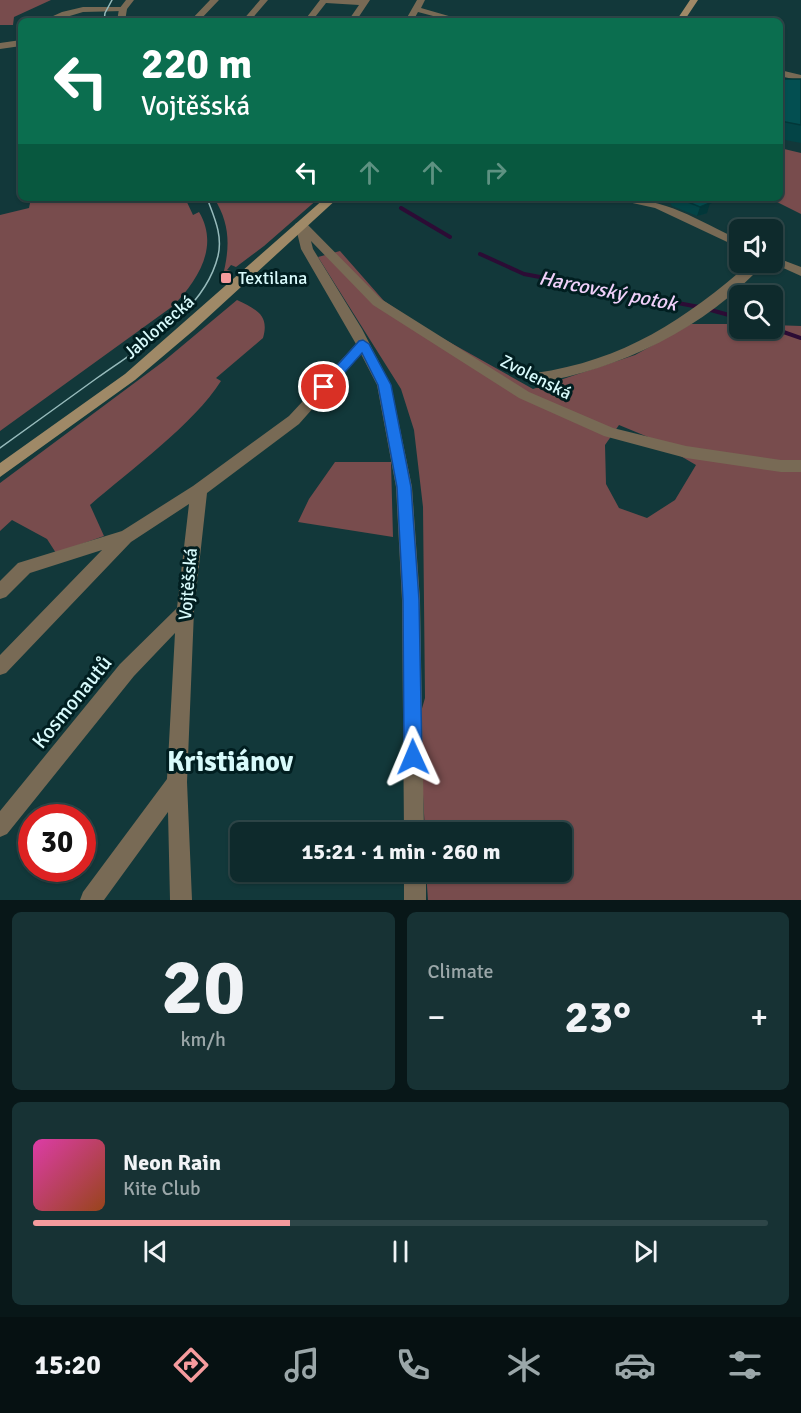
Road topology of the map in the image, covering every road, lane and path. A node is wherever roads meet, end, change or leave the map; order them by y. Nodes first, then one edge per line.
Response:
1 (91, 0) edge
2 (130, 0) edge
3 (215, 0) edge
4 (264, 0) edge
5 (324, 0) edge
6 (421, 0) edge
7 (694, 0) edge
8 (365, 2) edge
9 (77, 9) junction
10 (123, 9) junction
11 (416, 9) junction
12 (52, 18) edge
13 (122, 18) edge
14 (197, 18) edge
15 (249, 18) edge
16 (310, 18) edge
17 (354, 18) edge
18 (411, 18) edge
19 (450, 18) edge
20 (682, 18) edge
21 (18, 43) edge
22 (0, 45) edge
23 (783, 74) edge
24 (801, 78) edge
25 (328, 201) edge
26 (638, 201) edge
27 (301, 224) junction
28 (729, 240) edge
29 (783, 264) edge
30 (801, 272) edge
31 (746, 273) edge
32 (363, 344) junction
33 (551, 370) dead end
34 (534, 378) junction
35 (510, 387) junction
36 (801, 466) edge
37 (0, 471) edge
38 (199, 490) junction
39 (125, 537) junction
40 (0, 592) edge
41 (185, 611) junction
42 (0, 667) edge
43 (177, 782) junction
44 (414, 822) edge
45 (0, 827) edge
46 (415, 882) edge
47 (91, 900) edge
48 (181, 900) edge
49 (415, 900) edge

1 - 9 street
2 - 10 street
3 - 14 street
4 - 15 street
5 - 8 street
5 - 16 street
6 - 11 street
7 - 20 main road
8 - 17 street
9 - 10 street
9 - 12 street
10 - 13 street
11 - 18 street
11 - 19 street
21 - 22 street
23 - 24 street
25 - 27 main road, Jablonecká
26 - 28 street
27 - 32 street
27 - 35 street, Zvolenská
27 - 37 main road, Jablonecká
29 - 30 street
31 - 34 street
32 - 38 street
32 - 44 street
33 - 34 street
34 - 35 street
35 - 36 street, Zvolenská
38 - 39 street
38 - 41 street, Vojtěšská
39 - 40 street
39 - 42 street
41 - 43 street, Vojtěšská
41 - 45 street, Kosmonautů
43 - 47 street
43 - 48 street, Vojtěšská
46 - 49 street

